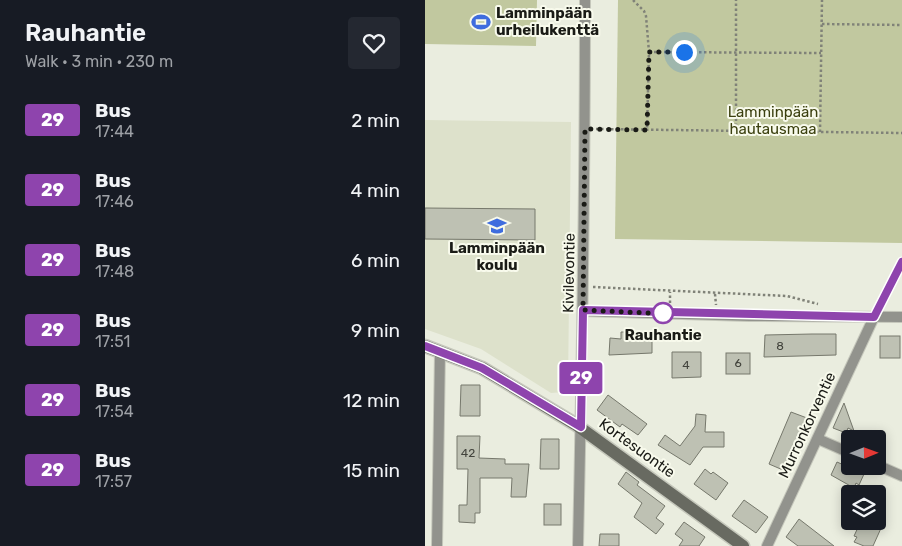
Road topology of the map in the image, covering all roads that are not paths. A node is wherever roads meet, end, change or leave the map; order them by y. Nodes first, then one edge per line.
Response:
1 (585, 0) edge
2 (902, 262) edge
3 (583, 310) junction
4 (874, 317) junction
5 (902, 317) edge
6 (425, 346) edge
7 (440, 352) junction
8 (581, 427) junction
9 (818, 439) junction
10 (841, 449) edge
11 (886, 469) edge
12 (902, 476) edge
13 (437, 546) edge
14 (578, 546) edge
15 (743, 546) edge
16 (767, 546) edge

1 - 3 street, Kivilevontie
2 - 4 lane
3 - 4 street
3 - 8 street, Kivilevontie
4 - 5 street
4 - 9 street, Murronkorventie
6 - 7 street, Kortesuontie
7 - 8 street, Kortesuontie
7 - 13 street
8 - 14 street, Kivilevontie
8 - 15 street, Kortesuontie
9 - 10 street
9 - 16 street, Murronkorventie
11 - 12 street

